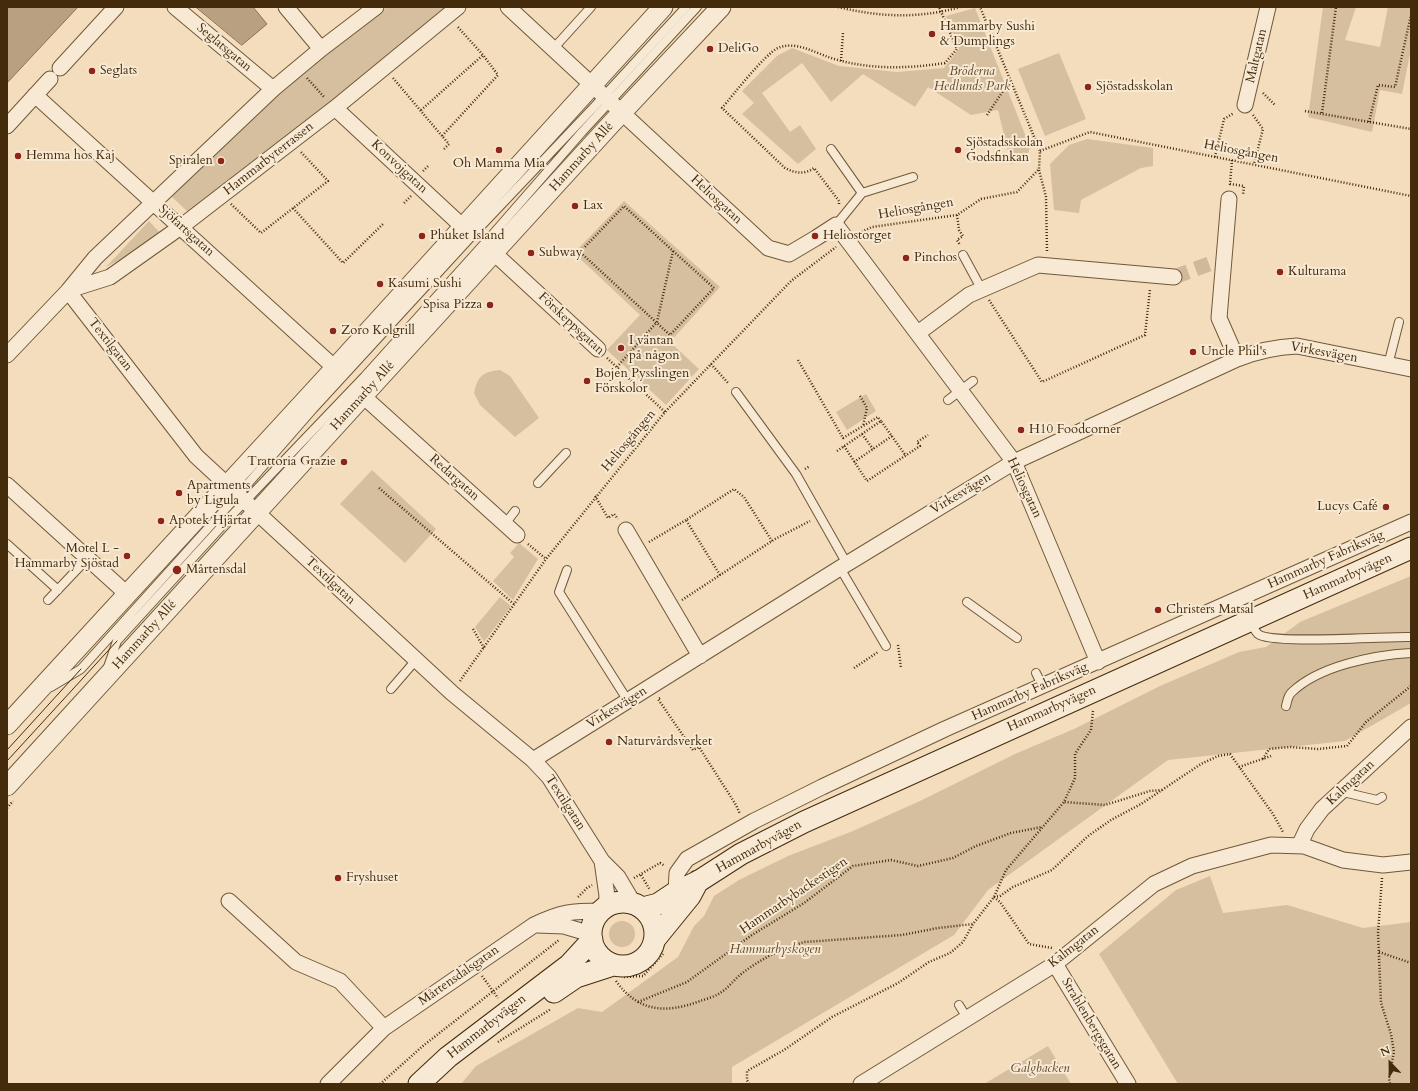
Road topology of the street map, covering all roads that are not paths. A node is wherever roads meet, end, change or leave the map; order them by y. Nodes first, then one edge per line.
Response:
1 (116, 7) edge
2 (175, 7) edge
3 (286, 7) edge
4 (376, 7) edge
5 (458, 7) edge
6 (508, 7) edge
7 (591, 7) edge
8 (663, 7) edge
9 (686, 7) edge
10 (697, 7) edge
11 (721, 7) edge
12 (1268, 7) edge
13 (321, 49) junction
14 (553, 49) junction
15 (273, 89) junction
16 (35, 95) junction
17 (606, 99) junction
18 (1245, 105) road end
19 (335, 108) junction
20 (7, 126) edge
21 (831, 149) dead end
22 (913, 177) dead end
23 (862, 193) junction
24 (1228, 199) dead end
25 (154, 202) junction
26 (836, 225) junction
27 (182, 226) junction
28 (463, 227) junction
29 (962, 250) road end
30 (494, 253) junction
31 (1174, 277) tunnel mouth
32 (982, 290) junction
33 (68, 291) junction
34 (1399, 322) dead end
35 (918, 333) junction
36 (598, 349) road end
37 (7, 355) edge
38 (1237, 359) junction
39 (1388, 365) junction
40 (335, 368) junction
41 (1411, 369) edge
42 (973, 381) dead end
43 (960, 390) junction
44 (736, 392) dead end
45 (363, 396) junction
46 (948, 400) dead end
47 (566, 453) dead end
48 (1014, 462) junction
49 (538, 483) dead end
50 (7, 485) edge
51 (242, 499) junction
52 (515, 511) dead end
53 (1411, 522) edge
54 (505, 524) junction
55 (626, 530) dead end
56 (517, 535) road end
57 (7, 544) edge
58 (1411, 548) edge
59 (88, 558) junction
60 (843, 566) junction
61 (568, 570) dead end
62 (58, 590) junction
63 (127, 594) junction
64 (48, 600) dead end
65 (966, 602) dead end
66 (1249, 621) junction
67 (1411, 637) edge
68 (1017, 638) dead end
69 (886, 646) road end
70 (1411, 653) edge
71 (700, 656) junction
72 (416, 660) junction
73 (1098, 662) junction
74 (1036, 674) dead end
75 (1043, 687) junction
76 (391, 689) dead end
77 (31, 699) junction
78 (628, 701) junction
79 (1286, 706) dead end
80 (7, 725) edge
81 (1411, 727) edge
82 (533, 760) junction
83 (7, 786) edge
84 (1343, 792) junction
85 (1382, 797) dead end
86 (1301, 842) junction
87 (602, 860) junction
88 (1411, 862) edge
89 (699, 881) junction
90 (676, 882) junction
91 (229, 901) dead end
92 (642, 901) junction
93 (604, 909) junction
94 (534, 925) junction
95 (591, 937) junction
96 (655, 938) junction
97 (1055, 964) junction
98 (613, 971) junction
99 (959, 1005) dead end
100 (967, 1018) junction
101 (384, 1028) junction
102 (328, 1084) edge
103 (419, 1084) edge
104 (432, 1084) edge
105 (861, 1084) edge
106 (1128, 1084) edge

1 - 16 street
2 - 15 street, Seglatsgatan
3 - 13 street
4 - 13 street, Hammarbyterrassen
5 - 19 street, Hammarbyterrassen
6 - 14 street, Heliosgatan
7 - 14 lane
8 - 17 street, Hammarby Allé
9 - 17 lane
10 - 17 lane
11 - 17 street, Hammarby Allé
12 - 18 street, Maltgatan
13 - 15 street, Hammarbyterrassen
14 - 17 street, Heliosgatan
15 - 25 street, Hammarbyterrassen
16 - 20 street
16 - 25 street, Sjöfartsgatan
17 - 26 street, Heliosgatan
17 - 28 street, Hammarby Allé
17 - 30 street, Hammarby Allé
17 - 51 lane
17 - 51 lane
19 - 27 street, Hammarbyterrassen
19 - 28 street, Konvojgatan
21 - 23 lane
22 - 23 lane
23 - 26 lane
24 - 38 street
25 - 27 street, Sjöfartsgatan
25 - 33 street, Hammarbyterrassen
26 - 35 street, Heliosgatan
27 - 33 street, Hammarbyterrassen
27 - 40 street, Sjöfartsgatan
28 - 40 street, Hammarby Allé
29 - 32 lane
30 - 36 street, Förskeppsgatan
30 - 45 street, Hammarby Allé
31 - 32 street
32 - 35 street
33 - 37 street, Hammarbyterrassen
33 - 51 street, Textilgatan
34 - 39 lane
35 - 43 street, Heliosgatan
38 - 39 street, Virkesvägen
38 - 48 street, Virkesvägen
39 - 41 street, Virkesvägen
40 - 51 street, Hammarby Allé
42 - 43 lane
43 - 46 lane
43 - 48 street, Heliosgatan
44 - 60 lane
45 - 51 street, Hammarby Allé
45 - 54 street, Redargatan
47 - 49 lane
48 - 60 street, Virkesvägen
48 - 73 street, Heliosgatan
50 - 59 street
51 - 63 street, Hammarby Allé
51 - 72 street, Textilgatan
51 - 77 lane
51 - 83 street, Hammarby Allé
52 - 54 lane
53 - 73 street, Hammarby Fabriksväg
54 - 56 street, Redargatan
55 - 71 street
57 - 62 lane
58 - 66 main road, Hammarbyvägen
59 - 62 lane
59 - 63 street
60 - 69 lane
60 - 71 street, Virkesvägen
61 - 78 lane
62 - 64 lane
63 - 77 street, Hammarby Allé
65 - 68 lane
66 - 67 lane
66 - 89 main road, Hammarbyvägen
70 - 79 lane
71 - 78 street, Virkesvägen
72 - 76 lane
72 - 82 street, Textilgatan
73 - 75 street, Hammarby Fabriksväg
74 - 75 lane
75 - 90 street, Hammarby Fabriksväg
77 - 80 street, Hammarby Allé
78 - 82 street, Virkesvägen
81 - 84 street, Kalmgatan
82 - 87 street, Textilgatan
84 - 85 lane
84 - 86 street, Kalmgatan
86 - 88 street, Kalmgatan
86 - 97 street, Kalmgatan
87 - 92 street, Textilgatan
87 - 93 street, Textilgatan
89 - 90 main road, Hammarbyvägen
89 - 96 main road, Hammarbyvägen
90 - 92 main road, Hammarbyvägen
91 - 101 street
92 - 93 main road, Hammarbyvägen
92 - 96 main road
93 - 94 street, Mårtensdalsgatan
93 - 95 main road, Hammarbyvägen
94 - 95 street
94 - 101 street, Mårtensdalsgatan
95 - 98 main road
95 - 103 main road, Hammarbyvägen
96 - 98 main road, Hammarbyvägen
97 - 100 street, Kalmgatan
97 - 106 street, Strahlenbergsgatan
98 - 104 main road, Hammarbyvägen
99 - 100 lane
100 - 105 street, Kalmgatan
101 - 102 street, Mårtensdalsgatan

